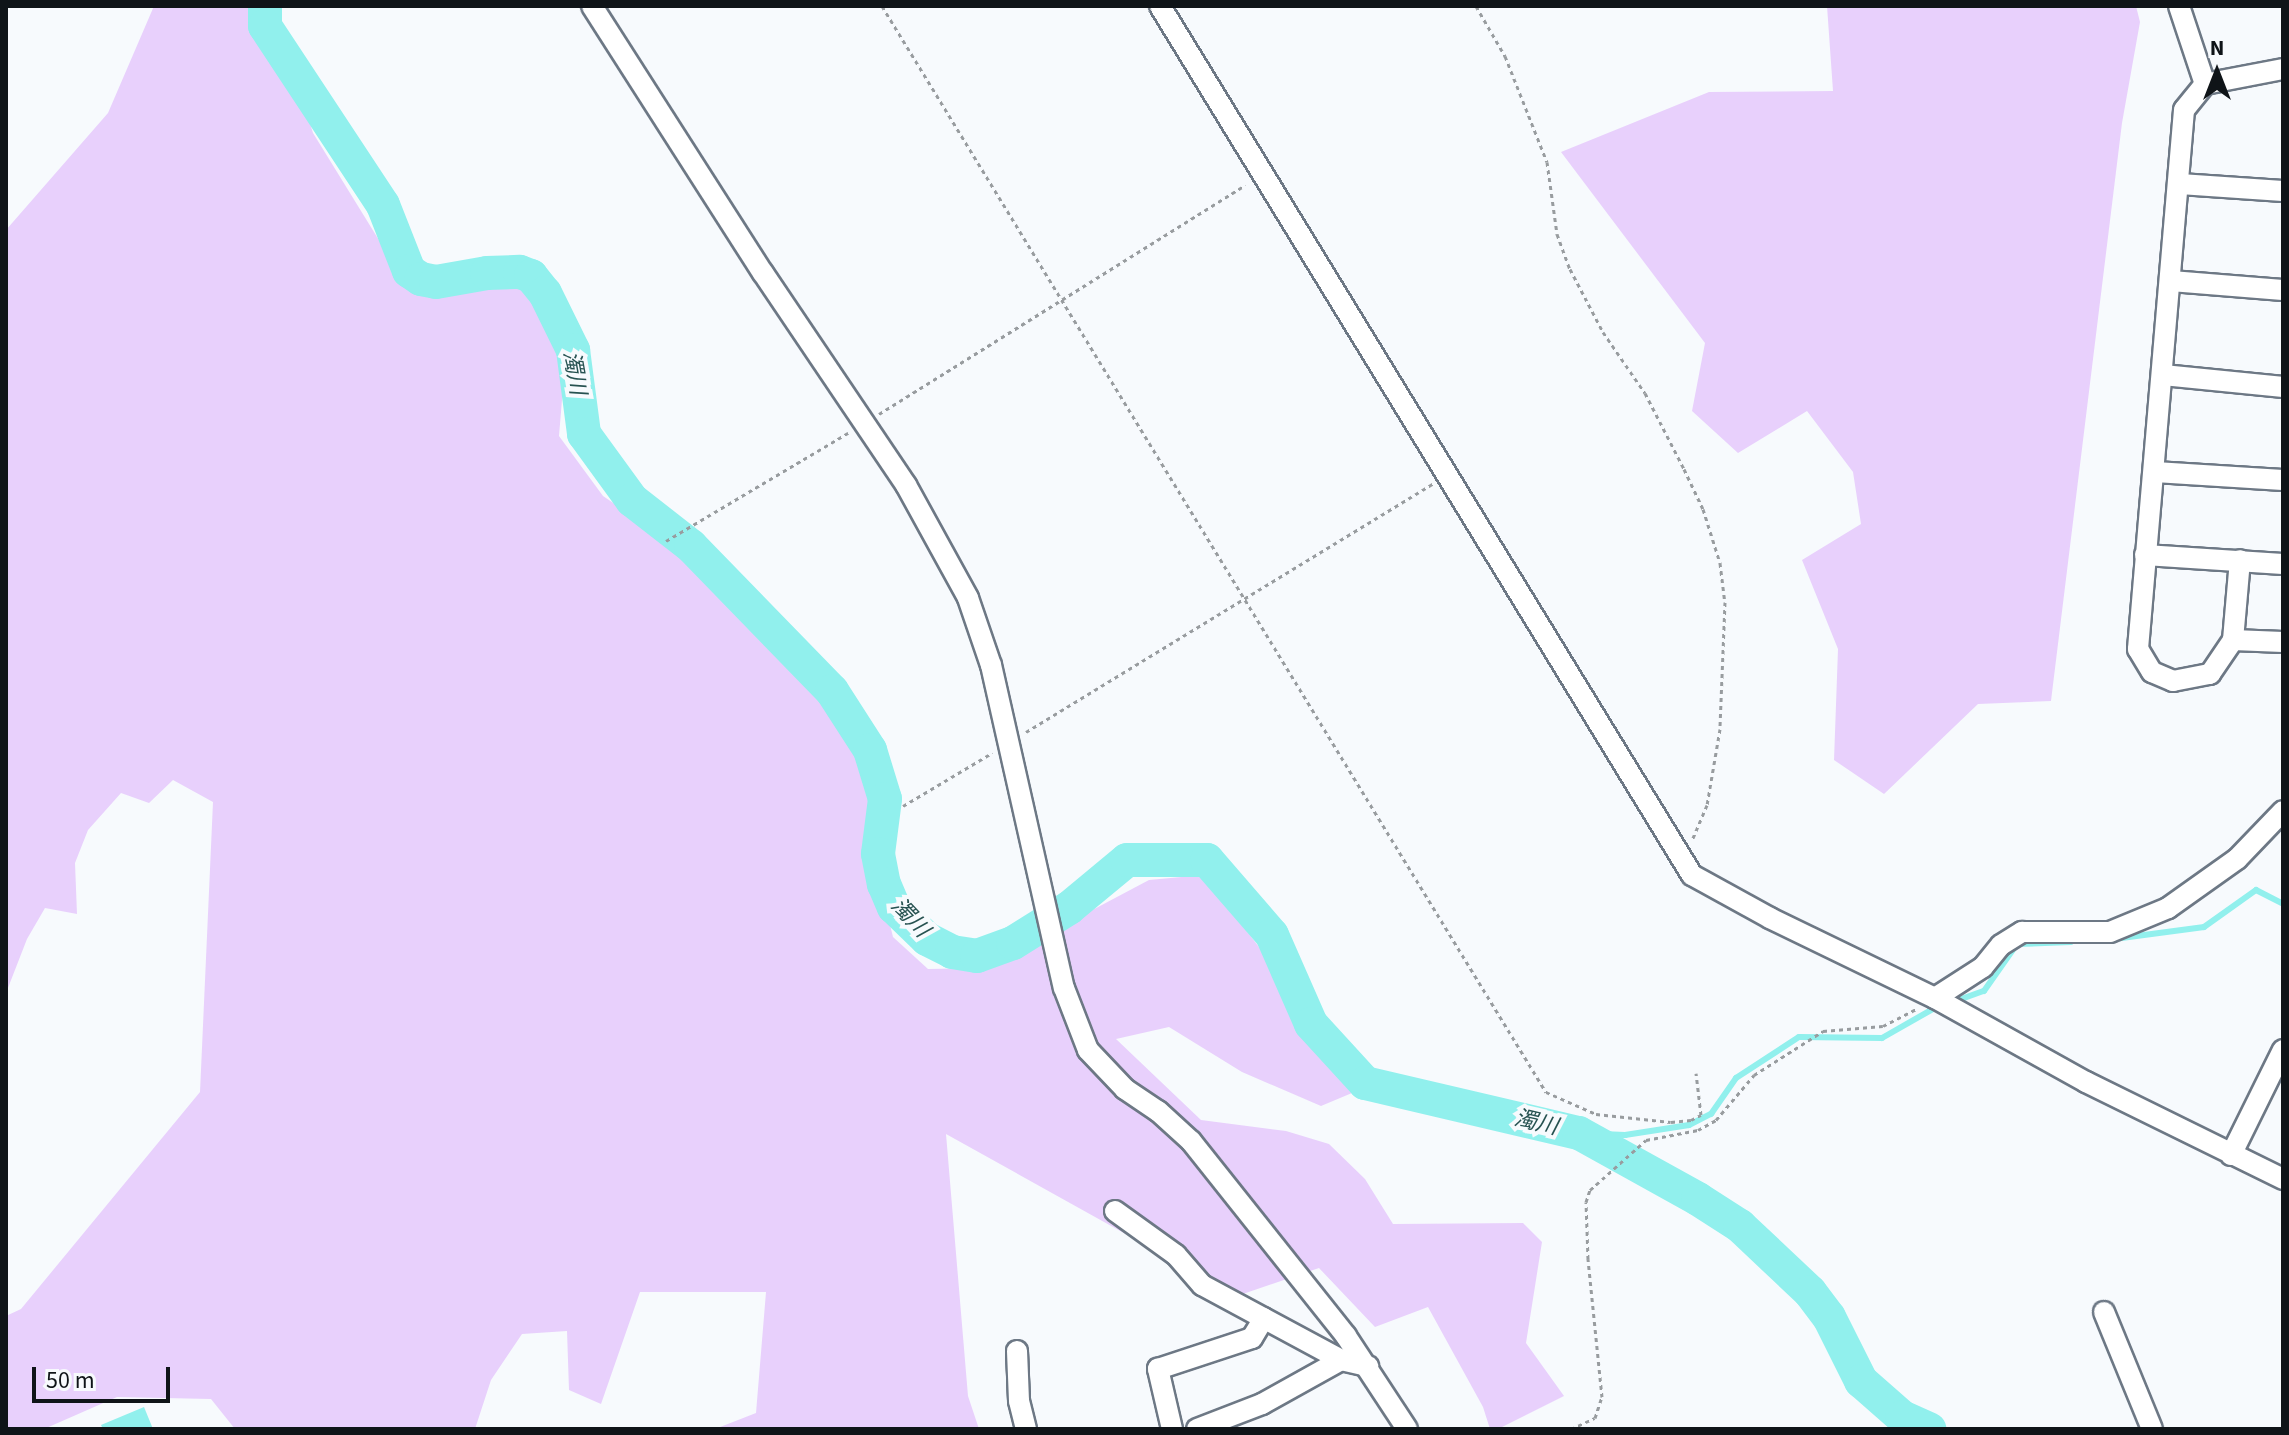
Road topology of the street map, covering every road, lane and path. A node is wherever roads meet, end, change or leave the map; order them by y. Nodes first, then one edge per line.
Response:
1 (592, 6) edge
2 (882, 6) edge
3 (1160, 6) edge
4 (1476, 6) edge
5 (2179, 6) edge
6 (2283, 69) edge
7 (2205, 84) junction
8 (1264, 173) junction
9 (2180, 184) junction
10 (2283, 191) edge
11 (2171, 281) junction
12 (2283, 290) edge
13 (1062, 300) junction
14 (2163, 375) junction
15 (2283, 387) edge
16 (865, 423) junction
17 (2155, 472) junction
18 (1446, 476) junction
19 (2283, 480) edge
20 (666, 541) dead end
21 (2145, 555) junction
22 (2240, 560) junction
23 (2283, 564) edge
24 (1245, 599) junction
25 (2233, 640) junction
26 (2283, 642) edge
27 (1009, 742) junction
28 (903, 806) dead end
29 (2283, 811) edge
30 (1679, 854) junction
31 (1942, 1002) junction
32 (2283, 1050) edge
33 (1696, 1073) dead end
34 (2231, 1155) junction
35 (2283, 1179) edge
36 (1115, 1211) dead end
37 (2104, 1312) dead end
38 (1264, 1318) junction
39 (1017, 1351) dead end
40 (1341, 1360) junction
41 (1368, 1366) junction
42 (1026, 1429) edge
43 (1172, 1429) edge
44 (1197, 1429) edge
45 (1407, 1429) edge
46 (1571, 1429) edge
47 (2152, 1429) edge

1 - 16 street
2 - 13 path
3 - 8 street
4 - 30 path
5 - 7 street
6 - 7 street
7 - 9 street
8 - 13 path
8 - 18 street
9 - 10 street
9 - 11 street
11 - 12 street
11 - 14 street
13 - 16 path
13 - 24 path
14 - 15 street
14 - 17 street
16 - 20 path
16 - 27 street
17 - 19 street
17 - 21 street
18 - 24 path
18 - 30 street
21 - 22 street
21 - 25 street
22 - 23 street
22 - 25 street
24 - 27 path
24 - 33 path
25 - 26 street
27 - 28 path
27 - 41 street
29 - 31 street
30 - 31 street
31 - 34 street
31 - 46 path
32 - 34 street
34 - 35 street
36 - 38 street
37 - 47 street
38 - 40 street
38 - 43 street
39 - 42 street
40 - 41 street
40 - 44 street
41 - 45 street

